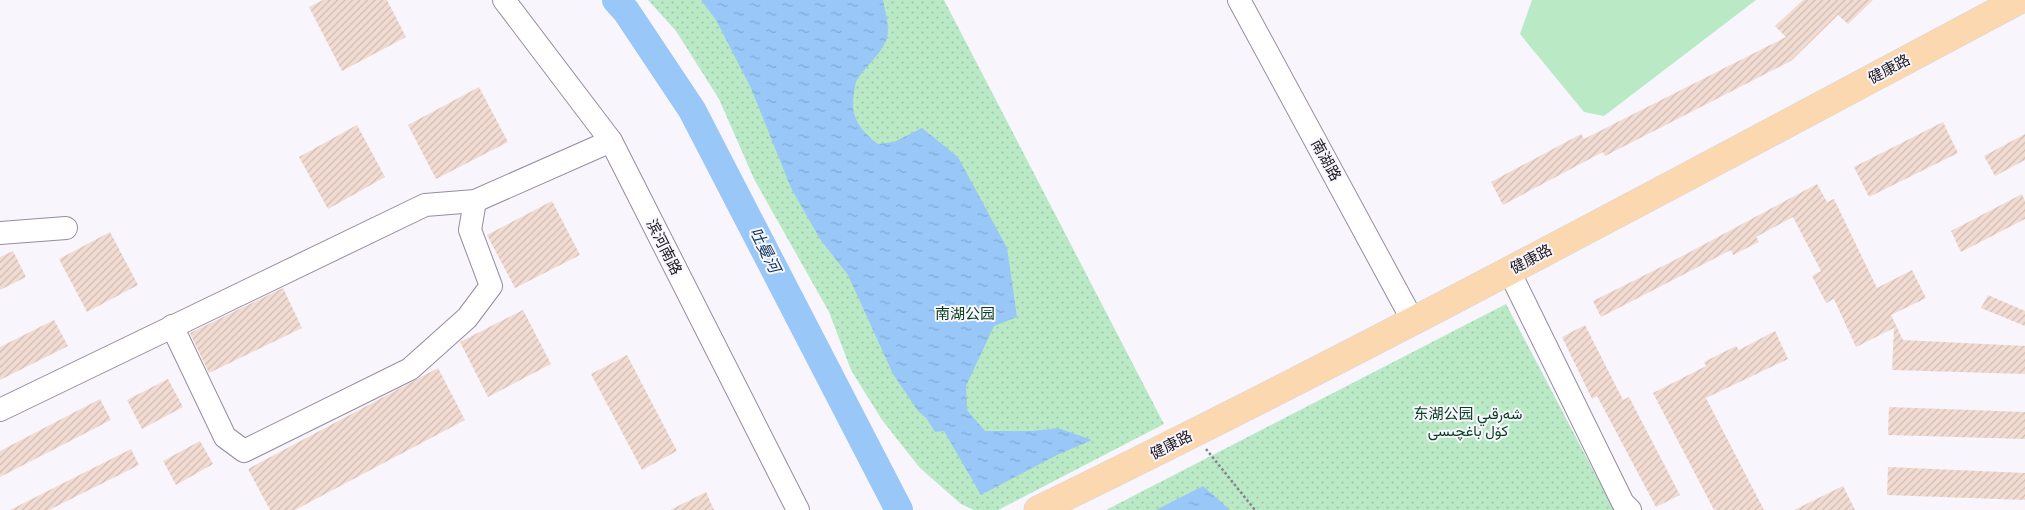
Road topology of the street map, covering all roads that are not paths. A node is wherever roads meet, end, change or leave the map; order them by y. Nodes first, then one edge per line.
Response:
1 (504, 0) edge
2 (1239, 0) edge
3 (2019, 0) edge
4 (2025, 14) edge
5 (611, 141) junction
6 (475, 202) junction
7 (66, 228) dead end
8 (0, 233) edge
9 (1514, 282) junction
10 (1413, 321) junction
11 (172, 326) junction
12 (0, 410) edge
13 (798, 510) edge
14 (1038, 510) edge
15 (1072, 510) edge
16 (1630, 510) edge

1 - 5 street, 滨河南路
2 - 10 street, 南湖路
3 - 10 main road, 健康路
4 - 9 main road, 健康路
5 - 6 street
5 - 13 street, 滨河南路
6 - 11 street
6 - 11 street
7 - 8 street
9 - 15 main road, 健康路
9 - 16 street
10 - 14 main road, 健康路
11 - 12 street

